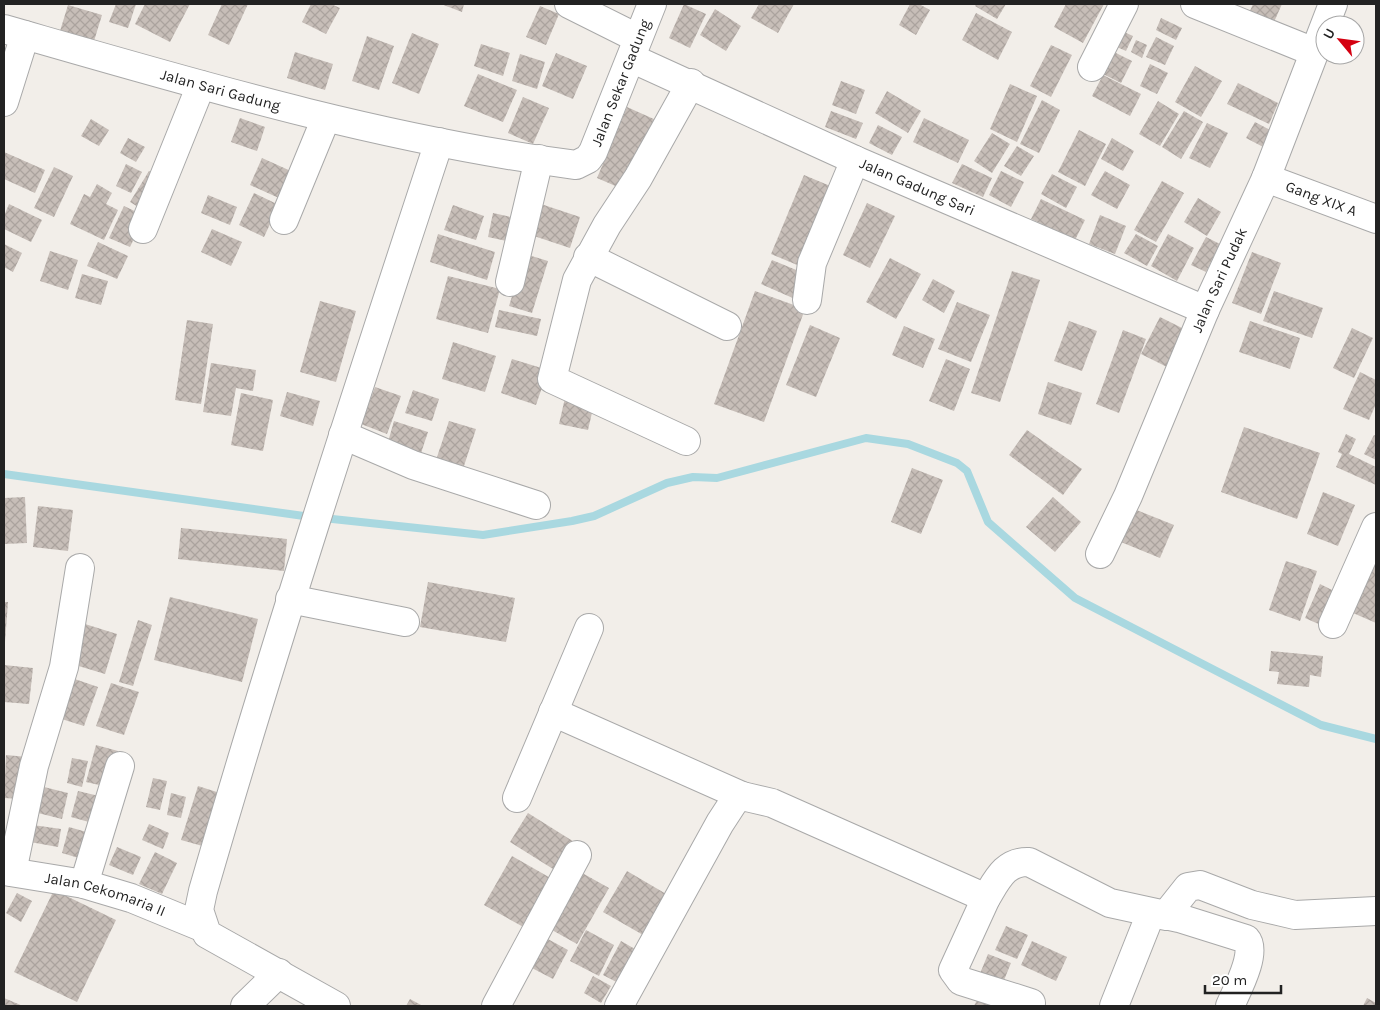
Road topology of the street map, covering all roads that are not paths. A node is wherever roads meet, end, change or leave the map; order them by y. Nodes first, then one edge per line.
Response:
1 (569, 4) edge
2 (652, 4) edge
3 (1124, 4) edge
4 (1196, 4) edge
5 (1333, 4) edge
6 (14, 32) edge
7 (634, 48) junction
8 (1314, 52) junction
9 (1092, 66) dead end
10 (691, 83) junction
11 (201, 84) junction
12 (4, 102) edge
13 (326, 118) junction
14 (439, 142) junction
15 (539, 159) junction
16 (855, 160) junction
17 (1266, 178) junction
18 (284, 220) dead end
19 (1376, 220) edge
20 (143, 229) dead end
21 (588, 257) junction
22 (510, 282) dead end
23 (807, 300) dead end
24 (1206, 310) junction
25 (727, 326) dead end
26 (343, 435) junction
27 (686, 442) dead end
28 (536, 505) dead end
29 (1376, 527) edge
30 (1100, 554) dead end
31 (80, 568) dead end
32 (290, 598) junction
33 (405, 622) dead end
34 (1333, 624) dead end
35 (589, 628) dead end
36 (553, 712) junction
37 (120, 766) dead end
38 (742, 796) junction
39 (517, 798) dead end
40 (577, 855) dead end
41 (8, 871) edge
42 (84, 884) junction
43 (986, 898) junction
44 (1376, 910) edge
45 (1158, 914) junction
46 (204, 928) junction
47 (279, 973) junction
48 (1031, 1003) dead end
49 (244, 1006) edge
50 (336, 1006) edge
51 (496, 1006) edge
52 (619, 1006) edge
53 (1114, 1006) edge
54 (1230, 1006) edge

1 - 7 street, Jalan Gadung Sari
2 - 7 street, Jalan Sekar Gadung
3 - 9 street
4 - 8 street
5 - 8 street, Jalan Sari Pudak
6 - 11 street, Jalan Sari Gadung
6 - 12 street
7 - 10 street, Jalan Gadung Sari
7 - 15 street, Jalan Sekar Gadung
8 - 17 street, Jalan Sari Pudak
10 - 16 street, Jalan Gadung Sari
10 - 21 street
11 - 13 street, Jalan Sari Gadung
11 - 20 street
13 - 14 street, Jalan Sari Gadung
13 - 18 street
14 - 15 street, Jalan Sekar Gadung
14 - 26 street
15 - 22 street
16 - 23 street
16 - 24 street, Jalan Gadung Sari
17 - 19 street, Gang XIX A
17 - 24 street, Jalan Sari Pudak
21 - 25 street
21 - 27 street
24 - 30 street, Jalan Sari Pudak
26 - 28 street
26 - 32 street
29 - 34 street
31 - 41 street
32 - 33 street
32 - 46 street
35 - 36 street
36 - 38 street
36 - 39 street
37 - 42 street
38 - 43 street
38 - 52 street
40 - 51 street
41 - 42 street, Jalan Cekomaria II
42 - 46 street, Jalan Cekomaria II
43 - 45 street
43 - 48 street
44 - 45 street
45 - 53 street
45 - 54 street
46 - 47 street, Jalan Cekomaria II
47 - 49 street
47 - 50 street, Jalan Cekomaria II

